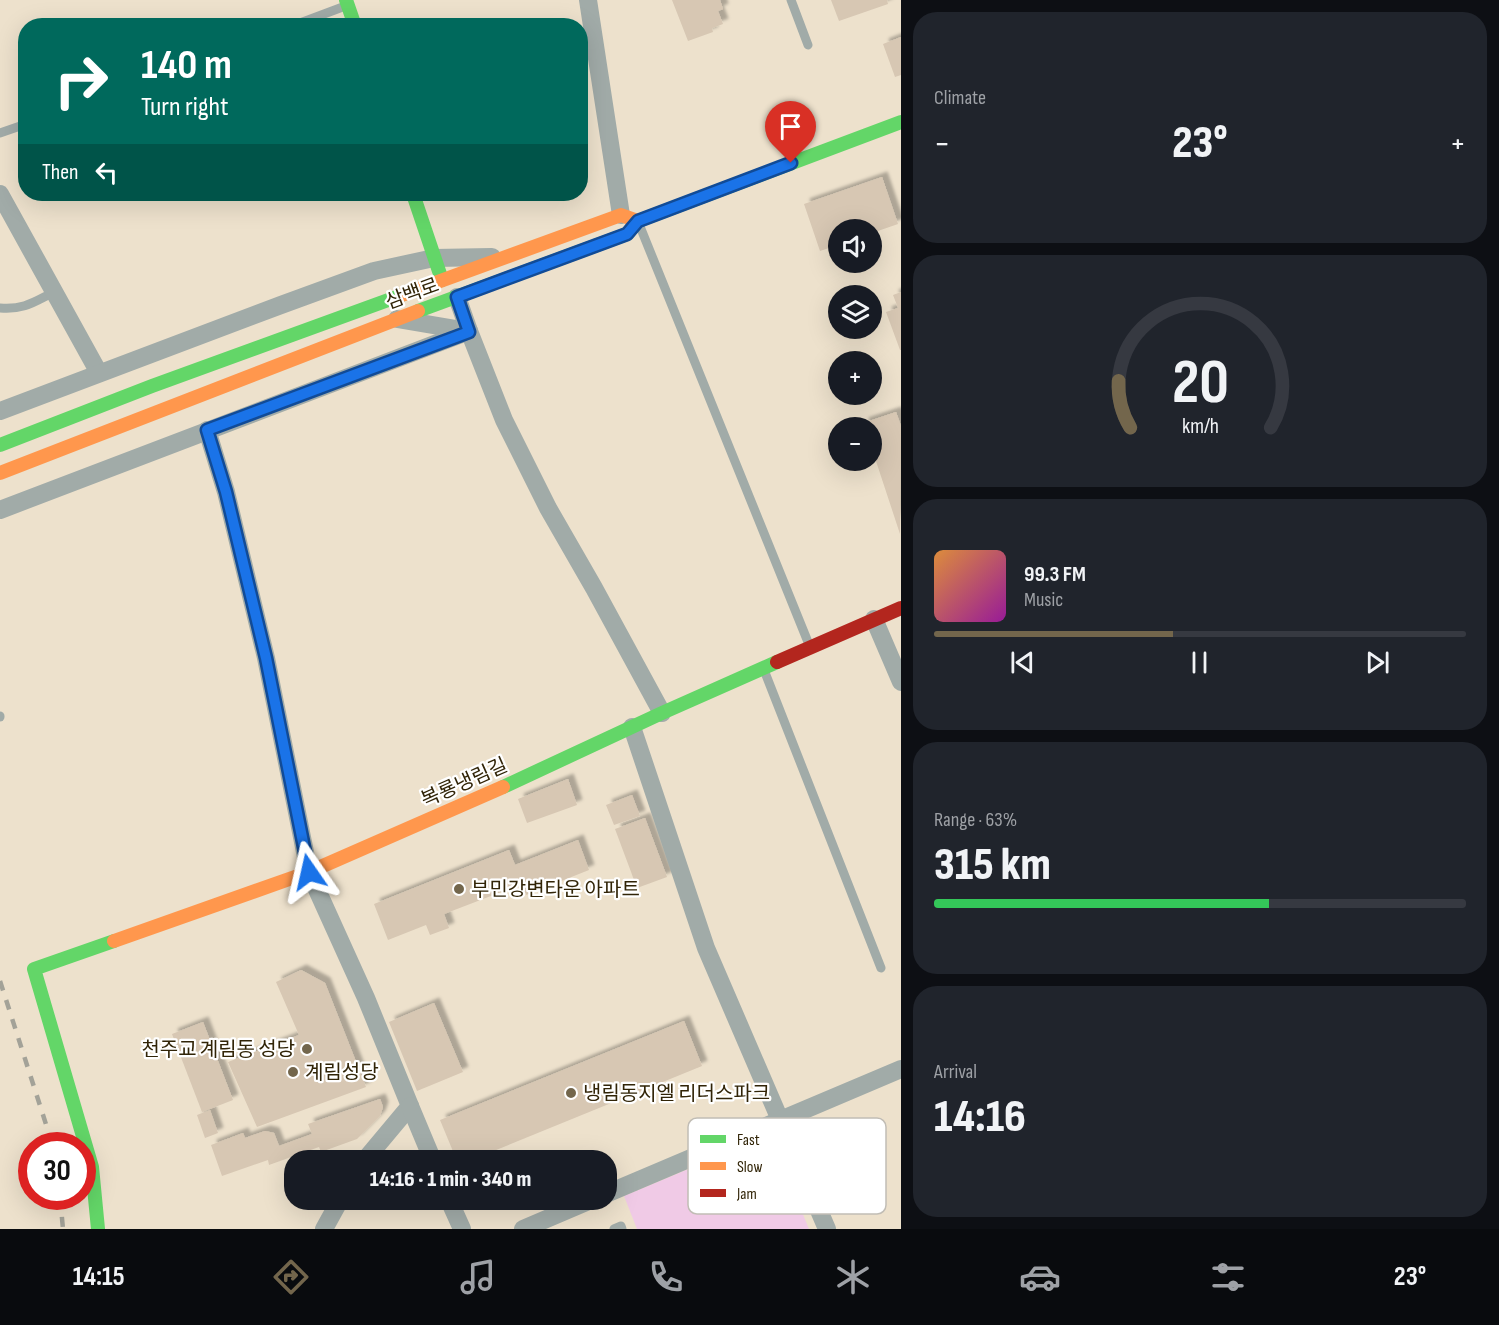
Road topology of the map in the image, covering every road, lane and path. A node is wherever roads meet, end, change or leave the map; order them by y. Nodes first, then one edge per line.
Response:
1 (588, 0) edge
2 (791, 0) edge
3 (347, 3) edge
4 (311, 18) edge
5 (352, 18) edge
6 (808, 45) dead end
7 (900, 122) edge
8 (18, 127) edge
9 (0, 133) edge
10 (0, 194) edge
11 (415, 201) edge
12 (629, 218) junction
13 (506, 257) junction
14 (434, 258) junction
15 (442, 280) junction
16 (54, 292) junction
17 (457, 297) junction
18 (0, 308) edge
19 (396, 319) junction
20 (469, 332) junction
21 (99, 373) junction
22 (0, 411) edge
23 (207, 430) junction
24 (0, 445) edge
25 (0, 473) edge
26 (0, 510) edge
27 (900, 608) edge
28 (874, 619) junction
29 (810, 647) junction
30 (763, 668) junction
31 (900, 682) edge
32 (662, 713) junction
33 (632, 727) junction
34 (309, 872) junction
35 (881, 969) dead end
36 (900, 1069) edge
37 (410, 1106) junction
38 (780, 1118) edge
39 (786, 1118) edge
40 (373, 1150) edge
41 (428, 1150) edge
42 (688, 1159) edge
43 (617, 1189) edge
44 (334, 1210) edge
45 (453, 1210) edge
46 (568, 1210) edge
47 (821, 1214) edge
48 (98, 1229) edge
49 (324, 1229) edge
50 (462, 1229) edge
51 (523, 1229) edge
52 (614, 1229) edge
53 (622, 1229) edge
54 (827, 1229) edge

1 - 12 street
2 - 6 lane
3 - 4 lane
3 - 5 street
7 - 12 street, 삼백로
8 - 9 lane
10 - 16 street
11 - 14 street
12 - 13 street
12 - 17 street, 삼백로
12 - 29 lane
13 - 14 street
13 - 15 street
14 - 15 street
14 - 21 street
15 - 24 street
16 - 18 lane
16 - 21 street
17 - 19 street, 삼백로
17 - 20 street
19 - 20 street
19 - 25 street, 삼백로
20 - 23 street
20 - 32 street
21 - 22 street
23 - 26 street
23 - 34 street
27 - 28 street, 복룡냉림길
28 - 29 street, 복룡냉림길
28 - 31 street
29 - 30 street, 복룡냉림길
30 - 32 street, 복룡냉림길
30 - 35 lane
32 - 33 street, 복룡냉림길
33 - 34 street, 복룡냉림길
33 - 38 street
34 - 37 street
34 - 48 street, 복룡냉림길
36 - 39 street
37 - 40 street
37 - 41 street
42 - 43 street
44 - 49 street
45 - 50 street
46 - 51 street
47 - 54 street
52 - 53 lane

